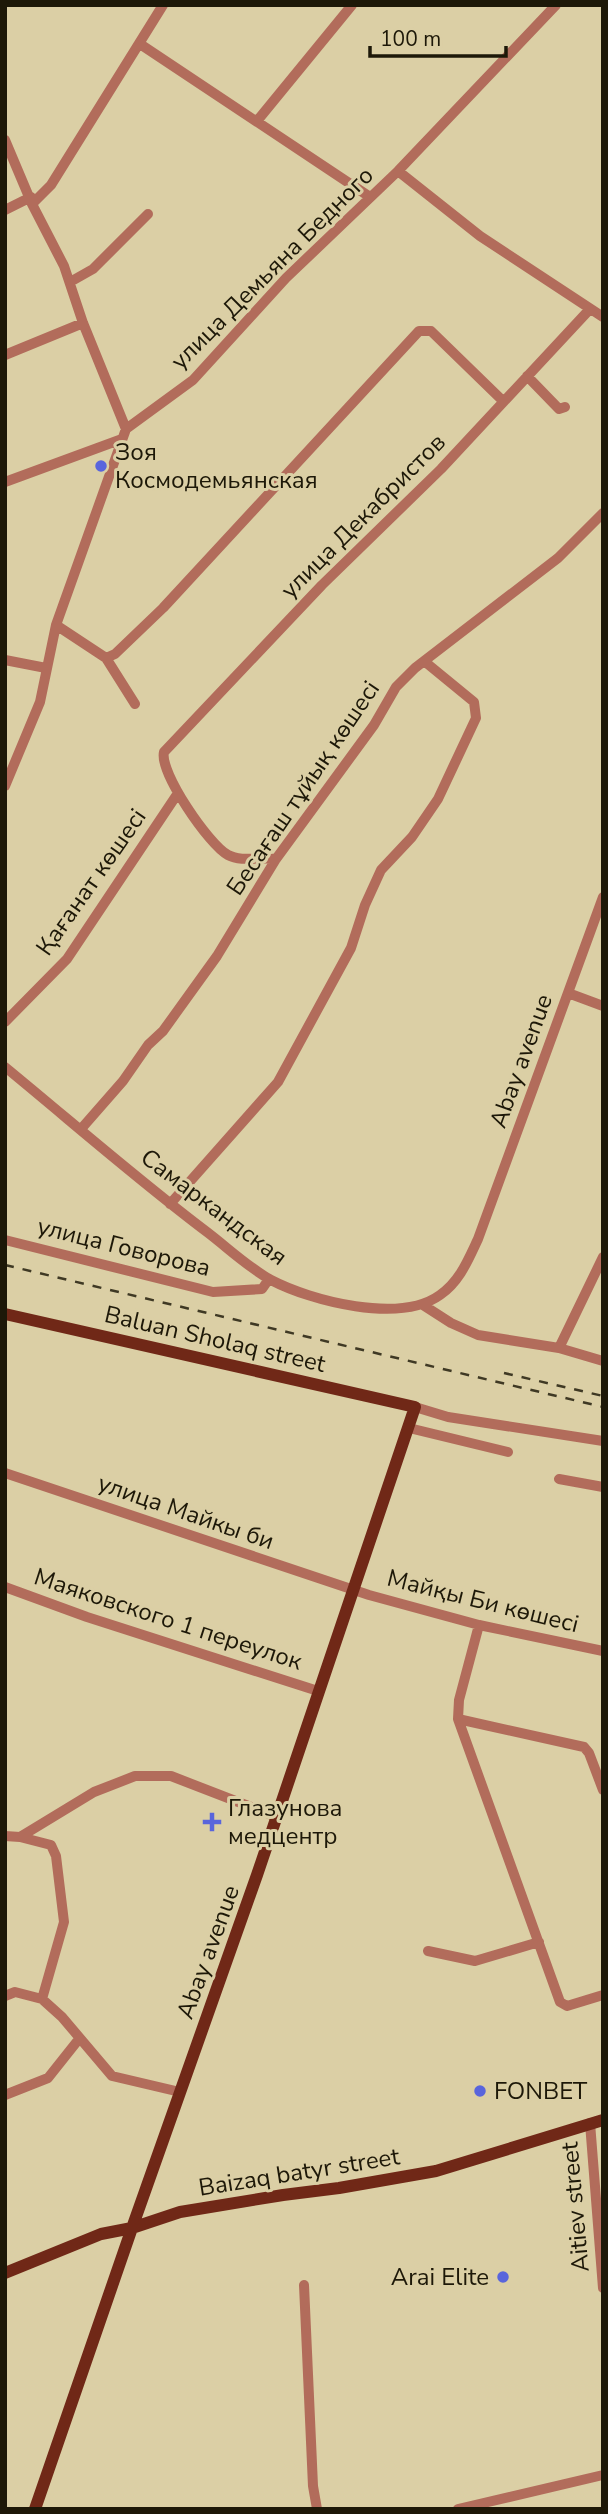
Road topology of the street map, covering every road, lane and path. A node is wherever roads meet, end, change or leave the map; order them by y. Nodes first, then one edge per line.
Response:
1 (163, 5) edge
2 (352, 5) edge
3 (556, 5) edge
4 (140, 44) junction
5 (257, 121) junction
6 (5, 140) edge
7 (397, 172) junction
8 (370, 197) junction
9 (31, 200) junction
10 (5, 210) edge
11 (148, 214) dead end
12 (69, 282) junction
13 (590, 309) junction
14 (603, 317) edge
15 (83, 323) junction
16 (5, 355) edge
17 (527, 376) junction
18 (503, 401) junction
19 (565, 407) dead end
20 (124, 434) junction
21 (5, 482) edge
22 (603, 513) edge
23 (56, 625) junction
24 (106, 658) junction
25 (5, 660) edge
26 (424, 661) junction
27 (46, 668) junction
28 (135, 704) dead end
29 (5, 786) edge
30 (178, 793) junction
31 (276, 859) junction
32 (603, 897) edge
33 (568, 993) junction
34 (603, 1006) edge
35 (5, 1022) edge
36 (5, 1067) edge
37 (81, 1129) junction
38 (170, 1204) junction
39 (478, 1239) joint
40 (5, 1240) edge
41 (603, 1257) edge
42 (269, 1279) junction
43 (423, 1305) junction
44 (5, 1314) edge
45 (559, 1348) junction
46 (603, 1360) edge
47 (415, 1407) junction
48 (409, 1428) junction
49 (603, 1441) edge
50 (508, 1452) dead end
51 (5, 1473) edge
52 (559, 1479) dead end
53 (603, 1487) edge
54 (5, 1587) edge
55 (353, 1590) junction
56 (479, 1626) junction
57 (603, 1651) edge
58 (318, 1691) junction
59 (458, 1719) junction
60 (603, 1790) edge
61 (277, 1817) junction
62 (5, 1836) edge
63 (20, 1837) junction
64 (539, 1941) junction
65 (428, 1951) dead end
66 (603, 1995) edge
67 (5, 1996) edge
68 (42, 1999) junction
69 (79, 2039) junction
70 (180, 2092) junction
71 (5, 2095) edge
72 (596, 2122) edge
73 (132, 2228) junction
74 (5, 2273) edge
75 (304, 2285) dead end
76 (603, 2288) edge
77 (603, 2475) edge
78 (35, 2509) edge
79 (317, 2509) edge
80 (458, 2509) edge

1 - 4 street
2 - 5 street
3 - 7 street, улица Демьяна Бедного
4 - 5 street
4 - 9 street
5 - 8 street
6 - 9 street
7 - 8 street, улица Демьяна Бедного
7 - 13 street
8 - 20 street, улица Демьяна Бедного
9 - 10 street
9 - 12 street
11 - 12 street
12 - 15 street
13 - 14 street
13 - 17 street, улица Декабристов
15 - 16 street
15 - 20 street
17 - 18 street, улица Декабристов
17 - 19 street
18 - 24 street
18 - 30 street, улица Декабристов
20 - 21 street, улица Демьяна Бедного
20 - 23 street
22 - 26 street, Бесағаш тұйық көшесі
23 - 24 street
23 - 27 street
24 - 28 street
25 - 27 street
26 - 31 street, Бесағаш тұйық көшесі
26 - 38 street
27 - 29 street
30 - 31 street
30 - 35 street, Қағанат көшесі
31 - 37 street, Бесағаш тұйық көшесі
32 - 33 street, Abay avenue
33 - 34 street
33 - 39 street, Abay avenue
36 - 37 street, Самаркандская
37 - 38 street, Самаркандская
38 - 42 street, Самаркандская
39 - 43 street, Самаркандская
40 - 42 street, улица Говорова
41 - 45 street
42 - 43 street, Самаркандская
43 - 45 street
44 - 47 main road, Baluan Sholaq street
45 - 46 street
47 - 48 main road, Abay avenue
47 - 49 street
48 - 50 street
48 - 55 main road, Abay avenue
51 - 55 street, улица Майкы би
52 - 53 street
54 - 58 street, Маяковского 1 переулок
55 - 56 street, Майқы Би көшесі
55 - 58 main road, Abay avenue
56 - 57 street, Майқы Би көшесі
56 - 59 street
58 - 61 main road, Abay avenue
59 - 60 street
59 - 64 street
61 - 63 street
61 - 70 main road, Abay avenue
62 - 63 street
63 - 68 street
64 - 65 street
64 - 66 street
67 - 68 street
68 - 69 street
69 - 70 street
69 - 71 street
70 - 73 main road, Abay avenue
72 - 73 main road, Baizaq batyr street
72 - 76 street, Aitiev street
73 - 74 main road, Baizaq batyr street
73 - 78 main road, Abay avenue
75 - 79 street
77 - 80 street

